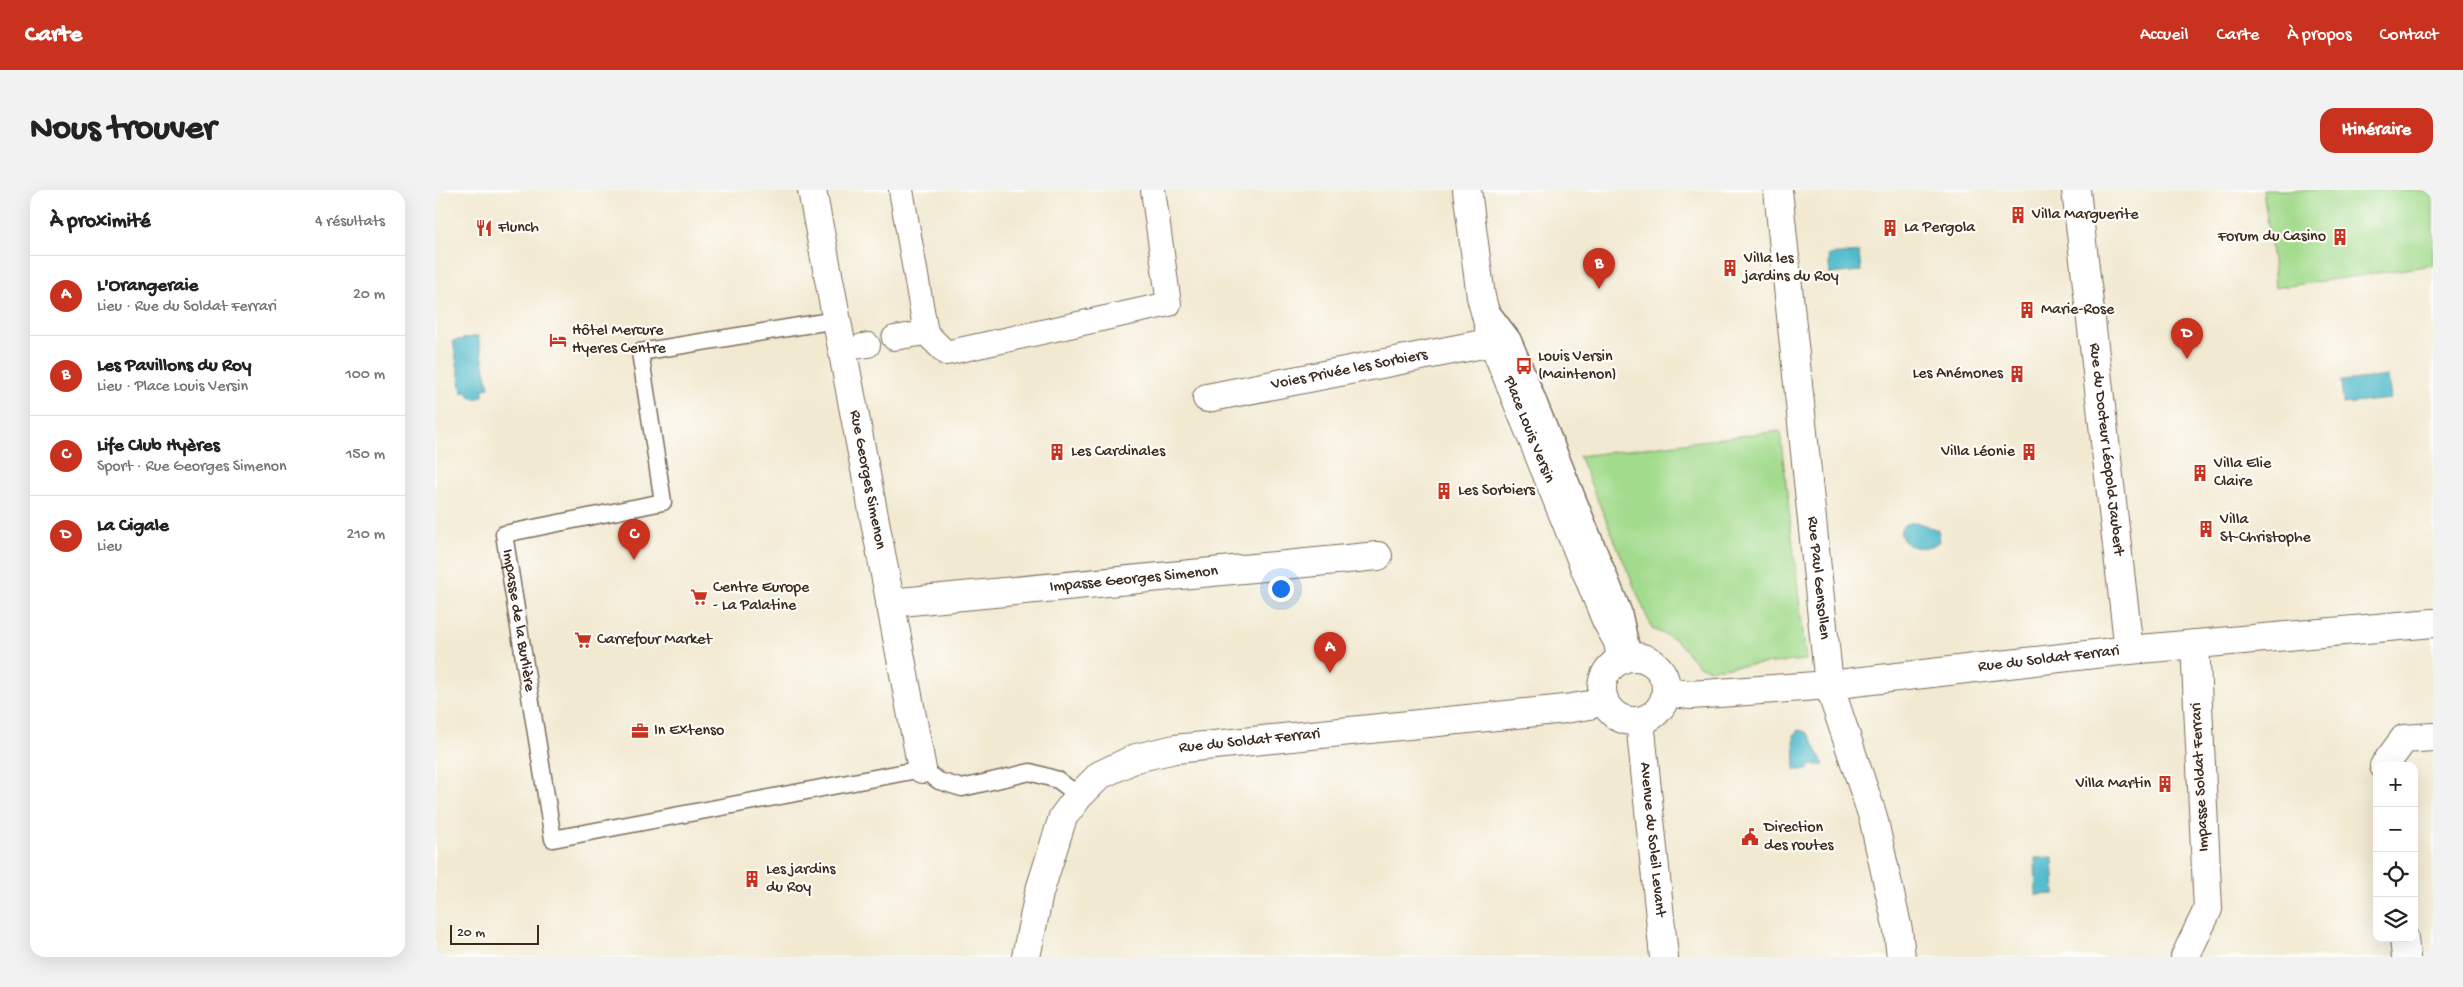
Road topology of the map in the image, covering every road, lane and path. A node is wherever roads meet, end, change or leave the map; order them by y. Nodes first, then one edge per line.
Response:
1 (812, 190) edge
2 (901, 190) edge
3 (1153, 190) edge
4 (1467, 190) edge
5 (1778, 190) edge
6 (2076, 190) edge
7 (1481, 297) junction
8 (836, 320) junction
9 (926, 333) junction
10 (894, 338) dead end
11 (1493, 342) junction
12 (1207, 398) dead end
13 (1377, 556) dead end
14 (890, 603) junction
15 (2433, 623) edge
16 (2195, 644) junction
17 (2129, 650) junction
18 (1627, 658) junction
19 (1829, 685) junction
20 (1666, 692) junction
21 (1604, 700) junction
22 (1640, 721) junction
23 (2433, 737) edge
24 (2387, 762) edge
25 (922, 769) junction
26 (1079, 796) junction
27 (2404, 942) edge
28 (1026, 957) edge
29 (1664, 957) edge
30 (1901, 957) edge
31 (2185, 957) edge
32 (2406, 957) edge

1 - 8 street, Rue Georges Simenon
2 - 9 street
3 - 9 street
4 - 7 street, Place Louis Versin
5 - 19 street, Rue Paul Gensollen
6 - 17 street, Rue du Docteur Léopold Jaubert
7 - 11 street, Place Louis Versin
7 - 18 lane
8 - 14 street, Rue Georges Simenon
8 - 25 lane, Impasse de la Burlière
9 - 10 street
11 - 12 street, Voies Privée les Sorbiers
11 - 18 street, Place Louis Versin
13 - 14 street, Impasse Georges Simenon
14 - 25 street, Rue Georges Simenon
15 - 16 street, Rue du Soldat Ferrari
16 - 17 street, Rue du Soldat Ferrari
16 - 31 street, Impasse Soldat Ferrari
17 - 19 street, Rue du Soldat Ferrari
18 - 20 street
18 - 21 street
19 - 20 street, Rue du Soldat Ferrari
19 - 30 street, Rue Paul Gensollen
20 - 22 street
21 - 22 street
21 - 26 street, Rue du Soldat Ferrari
22 - 29 street, Avenue du Soleil Levant
23 - 24 street
25 - 26 lane
26 - 28 street, Rue du Soldat Ferrari
27 - 32 street

